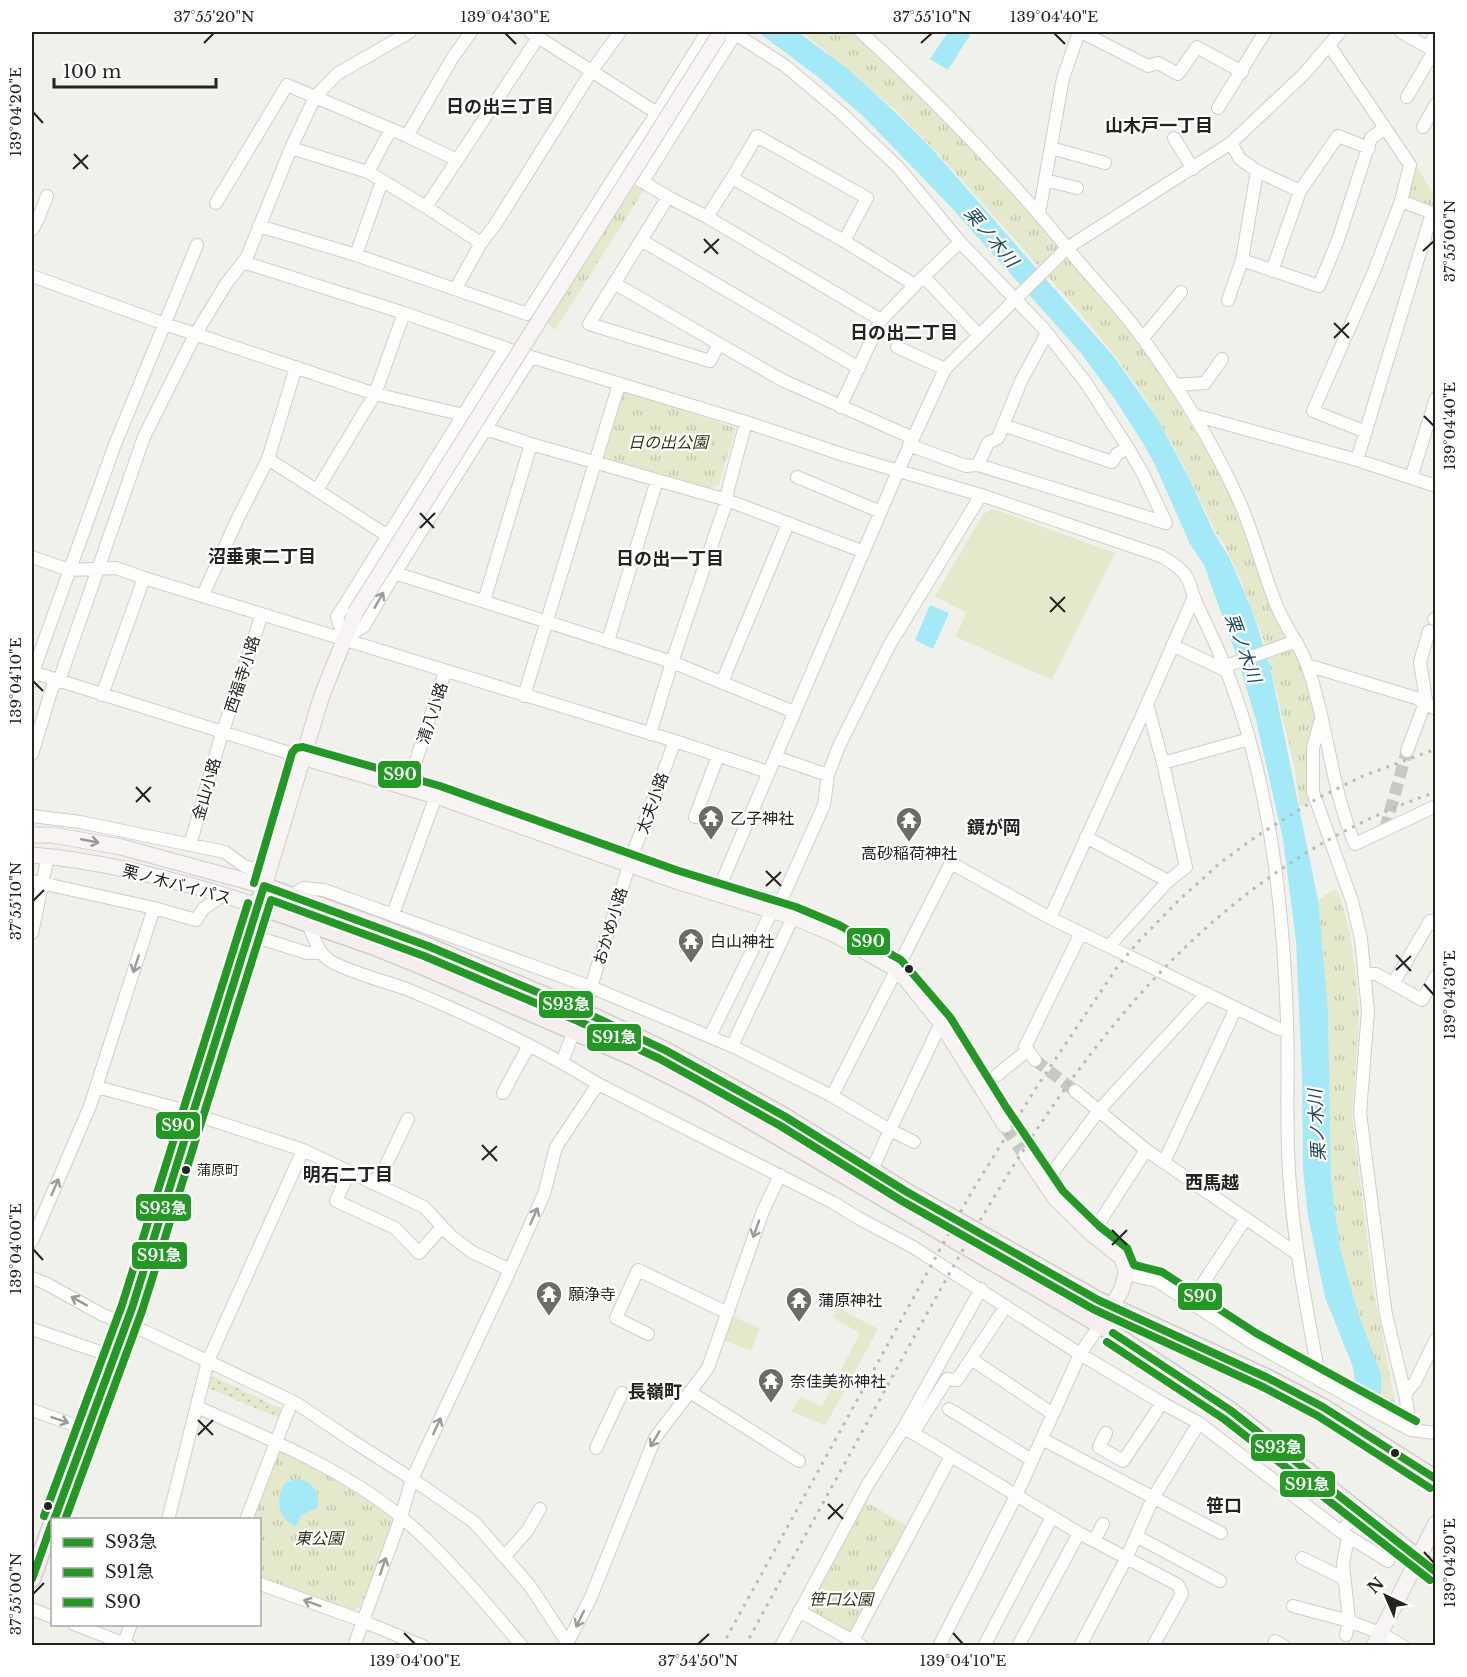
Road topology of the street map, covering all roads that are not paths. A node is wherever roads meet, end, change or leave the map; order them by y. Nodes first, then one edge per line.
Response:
1 (410, 32) edge
2 (471, 32) edge
3 (620, 32) edge
4 (861, 32) edge
5 (1080, 32) edge
6 (1265, 32) edge
7 (1401, 32) edge
8 (723, 33) edge
9 (534, 34) edge
10 (1436, 34) edge
11 (1334, 35) edge
12 (1433, 50) edge
13 (591, 72) junction
14 (1242, 72) junction
15 (1407, 97) dead end
16 (315, 98) junction
17 (1436, 104) edge
18 (1218, 108) dead end
19 (657, 113) junction
20 (1423, 127) dead end
21 (1385, 128) junction
22 (391, 129) junction
23 (407, 136) junction
24 (1174, 138) dead end
25 (1231, 143) junction
26 (291, 148) junction
27 (1051, 148) junction
28 (1369, 148) junction
29 (457, 160) junction
30 (1105, 163) dead end
31 (620, 168) junction
32 (1193, 169) junction
33 (1257, 171) junction
34 (368, 172) junction
35 (732, 178) junction
36 (1045, 180) junction
37 (382, 181) junction
38 (643, 181) junction
39 (1077, 188) dead end
40 (1300, 191) junction
41 (47, 196) dead end
42 (668, 197) junction
43 (1401, 201) junction
44 (216, 203) dead end
45 (426, 207) junction
46 (1039, 214) junction
47 (707, 217) junction
48 (34, 222) edge
49 (259, 226) junction
50 (641, 240) junction
51 (844, 241) junction
52 (960, 242) junction
53 (481, 243) junction
54 (197, 244) dead end
55 (1067, 248) junction
56 (357, 255) junction
57 (1242, 260) junction
58 (243, 262) junction
59 (1272, 271) junction
60 (32, 276) edge
61 (919, 281) junction
62 (614, 283) junction
63 (456, 288) junction
64 (1181, 292) dead end
65 (1014, 300) junction
66 (1228, 300) dead end
67 (404, 313) junction
68 (881, 320) junction
69 (165, 324) junction
70 (1047, 333) junction
71 (978, 334) junction
72 (195, 335) junction
73 (1143, 338) junction
74 (720, 344) junction
75 (897, 346) dead end
76 (505, 348) junction
77 (531, 357) junction
78 (1222, 359) dead end
79 (296, 367) junction
80 (858, 368) junction
81 (945, 369) junction
82 (619, 384) junction
83 (1175, 385) junction
84 (375, 394) junction
85 (1436, 398) edge
86 (840, 407) junction
87 (464, 415) junction
88 (1194, 415) junction
89 (746, 422) junction
90 (1003, 425) junction
91 (486, 429) junction
92 (1366, 432) junction
93 (911, 442) junction
94 (531, 444) junction
95 (1128, 448) junction
96 (268, 459) junction
97 (1357, 460) junction
98 (596, 463) junction
99 (978, 465) junction
100 (899, 470) junction
101 (796, 477) dead end
102 (1412, 478) junction
103 (657, 480) junction
104 (1436, 486) edge
105 (317, 490) junction
106 (981, 495) junction
107 (727, 500) junction
108 (881, 512) junction
109 (788, 524) junction
110 (388, 536) junction
111 (864, 552) junction
112 (32, 557) edge
113 (99, 567) junction
114 (69, 570) junction
115 (395, 573) junction
116 (144, 578) junction
117 (202, 595) junction
118 (1194, 597) junction
119 (484, 601) junction
120 (262, 614) junction
121 (548, 622) junction
122 (1433, 623) edge
123 (344, 639) junction
124 (608, 641) junction
125 (1291, 643) junction
126 (1172, 645) junction
127 (672, 662) junction
128 (1307, 665) junction
129 (1228, 667) junction
130 (445, 672) junction
131 (32, 675) edge
132 (58, 681) junction
133 (722, 682) junction
134 (102, 695) junction
135 (524, 696) junction
136 (1147, 704) junction
137 (1430, 706) edge
138 (794, 712) junction
139 (1322, 718) junction
140 (223, 733) junction
141 (650, 734) junction
142 (1249, 739) junction
143 (675, 741) junction
144 (1407, 751) tunnel mouth
145 (32, 754) edge
146 (718, 756) junction
147 (302, 757) junction
148 (775, 757) junction
149 (1163, 763) junction
150 (768, 772) junction
151 (828, 775) junction
152 (406, 788) junction
153 (435, 796) junction
154 (1436, 806) edge
155 (32, 816) edge
156 (695, 818) dead end
157 (32, 834) edge
158 (1086, 837) junction
159 (190, 845) junction
160 (32, 855) edge
161 (48, 856) junction
162 (629, 865) junction
163 (266, 879) junction
164 (1168, 881) junction
165 (38, 882) edge
166 (717, 893) junction
167 (223, 895) junction
168 (293, 895) junction
169 (258, 906) junction
170 (154, 908) junction
171 (393, 914) junction
172 (772, 915) junction
173 (793, 917) junction
174 (1050, 918) junction
175 (308, 924) junction
176 (1436, 925) edge
177 (32, 933) edge
178 (1081, 933) junction
179 (266, 940) dead end
180 (1110, 946) junction
181 (322, 953) junction
182 (896, 969) junction
183 (1364, 974) junction
184 (1436, 976) edge
185 (1393, 984) junction
186 (591, 987) junction
187 (1207, 993) junction
188 (1236, 1008) junction
189 (582, 1011) junction
190 (940, 1023) junction
191 (1287, 1030) junction
192 (574, 1031) junction
193 (710, 1036) junction
194 (529, 1045) junction
195 (732, 1046) junction
196 (562, 1062) junction
197 (598, 1084) junction
198 (97, 1087) junction
199 (981, 1088) junction
200 (1075, 1091) tunnel mouth
201 (503, 1093) dead end
202 (832, 1096) junction
203 (1099, 1110) junction
204 (192, 1114) junction
205 (408, 1119) dead end
206 (1005, 1125) tunnel mouth
207 (890, 1130) junction
208 (914, 1142) dead end
209 (303, 1150) junction
210 (1146, 1150) junction
211 (1026, 1155) tunnel mouth
212 (1164, 1162) junction
213 (872, 1170) junction
214 (349, 1172) junction
215 (780, 1175) junction
216 (372, 1183) junction
217 (1045, 1183) junction
218 (1246, 1218) junction
219 (442, 1227) junction
220 (1092, 1234) junction
221 (32, 1241) edge
222 (1296, 1252) junction
223 (510, 1270) junction
224 (1126, 1274) junction
225 (32, 1278) edge
226 (981, 1289) junction
227 (1190, 1303) junction
228 (1006, 1306) junction
229 (1111, 1306) junction
230 (728, 1313) junction
231 (127, 1324) junction
232 (1100, 1325) junction
233 (32, 1329) edge
234 (648, 1334) dead end
235 (1436, 1339) edge
236 (97, 1351) dead end
237 (1080, 1354) junction
238 (971, 1359) junction
239 (208, 1361) junction
240 (1320, 1381) junction
241 (690, 1392) junction
242 (622, 1393) dead end
243 (1405, 1394) junction
244 (292, 1401) junction
245 (1162, 1403) junction
246 (197, 1407) junction
247 (949, 1409) dead end
248 (32, 1410) edge
249 (1053, 1414) junction
250 (1199, 1423) junction
251 (88, 1430) junction
252 (1411, 1430) junction
253 (908, 1431) junction
254 (1106, 1433) dead end
255 (1436, 1433) edge
256 (1042, 1439) junction
257 (275, 1442) junction
258 (596, 1448) dead end
259 (951, 1456) junction
260 (1032, 1460) junction
261 (799, 1461) dead end
262 (412, 1479) junction
263 (1436, 1479) edge
264 (1016, 1496) junction
265 (1153, 1498) junction
266 (540, 1509) dead end
267 (1358, 1512) junction
268 (400, 1517) junction
269 (1052, 1517) junction
270 (54, 1518) edge
271 (169, 1518) edge
272 (247, 1518) edge
273 (1436, 1523) edge
274 (1103, 1524) dead end
275 (51, 1527) edge
276 (1079, 1533) junction
277 (1221, 1533) dead end
278 (1345, 1535) junction
279 (1136, 1536) junction
280 (1094, 1541) junction
281 (504, 1557) junction
282 (1302, 1558) dead end
283 (1418, 1558) junction
284 (1126, 1559) junction
285 (1388, 1561) dead end
286 (1436, 1572) edge
287 (1343, 1578) junction
288 (32, 1579) edge
289 (1220, 1581) dead end
290 (261, 1584) edge
291 (1293, 1606) dead end
292 (32, 1609) edge
293 (799, 1611) junction
294 (51, 1617) edge
295 (364, 1621) junction
296 (1349, 1621) junction
297 (79, 1626) edge
298 (130, 1626) edge
299 (1346, 1635) dead end
300 (1377, 1639) edge
301 (855, 1644) edge
302 (125, 1645) edge
303 (567, 1645) edge
304 (354, 1646) edge
305 (423, 1646) edge
306 (522, 1646) edge
307 (781, 1646) edge
308 (939, 1646) edge
309 (984, 1646) edge
310 (1018, 1646) edge
311 (1080, 1646) edge
312 (1153, 1646) edge
313 (1403, 1646) edge

1 - 16 street
2 - 23 street
3 - 13 street
4 - 46 street
5 - 14 street
5 - 27 street
6 - 14 street
7 - 12 street
8 - 19 street
8 - 38 street
8 - 52 street
8 - 123 main road, bridge
9 - 13 street
9 - 29 street
10 - 12 street
11 - 21 street
11 - 25 street
12 - 15 street
13 - 19 street
13 - 53 street
14 - 18 street
16 - 22 street
16 - 26 street
16 - 44 street
17 - 20 street
19 - 31 street
21 - 28 street
21 - 43 street
22 - 23 street
22 - 34 street
23 - 29 street
24 - 32 street
25 - 32 street
25 - 33 street
26 - 34 street
26 - 49 street
27 - 30 street
27 - 36 street
28 - 40 street
28 - 59 street
29 - 45 street
31 - 38 street
31 - 63 street
32 - 55 street
33 - 40 street
33 - 57 street
34 - 37 street
35 - 47 street
35 - 51 street
35 - 51 street
36 - 39 street
36 - 46 street
37 - 45 street
37 - 56 street
38 - 42 street
40 - 59 street
41 - 48 street
42 - 47 street
42 - 50 street
43 - 92 street
43 - 92 street
45 - 53 street
46 - 55 street
47 - 68 street
49 - 56 street
49 - 58 street
50 - 62 street
50 - 80 street
51 - 61 street
52 - 61 street
52 - 65 street
53 - 63 street
54 - 69 street
55 - 65 street
55 - 73 street
56 - 63 street
57 - 59 street
57 - 66 street
58 - 67 street
58 - 72 street
60 - 69 street
61 - 68 street
61 - 71 street
62 - 74 street
62 - 74 street
64 - 73 street
65 - 70 street
65 - 71 street
67 - 76 street
67 - 84 street
68 - 80 street
69 - 72 street
69 - 114 street
70 - 90 street
70 - 95 street
71 - 81 street
72 - 79 street
72 - 113 street
73 - 83 street
74 - 86 street
75 - 81 street
76 - 77 street
76 - 87 street
77 - 82 street
77 - 91 street
78 - 83 street
79 - 84 street
79 - 96 street
80 - 86 street
81 - 93 street
82 - 89 street
82 - 98 street
83 - 88 street
84 - 87 street
84 - 105 street
85 - 102 street
86 - 93 street
87 - 91 street
87 - 110 street
88 - 97 street
88 - 125 street
89 - 100 street
89 - 107 street
90 - 95 street
90 - 99 street
91 - 94 street
91 - 115 street
92 - 97 street
93 - 99 street
93 - 100 street
94 - 98 street
94 - 119 street
95 - 99 street
96 - 105 street
96 - 117 street
97 - 102 street
98 - 103 street
98 - 121 street
100 - 106 street
100 - 108 street
101 - 108 street
102 - 104 street
103 - 107 street
103 - 124 street
105 - 110 street
106 - 118 street
106 - 151 street
107 - 109 street
107 - 127 street
108 - 111 street
109 - 111 street
109 - 133 street
110 - 123 street
111 - 138 street
112 - 114 street
113 - 114 street
113 - 116 street
113 - 132 street
114 - 131 street
115 - 119 street
123 -> 115 street
116 - 117 street
116 - 134 street
117 - 120 street
118 - 126 street
118 - 129 street
119 - 121 street
120 - 123 street
120 - 140 street, 西福寺小路
121 - 124 street
121 - 135 street
122 - 137 street
123 - 130 street
123 - 147 main road
124 - 127 street
125 - 128 street
125 - 129 street
126 - 129 street
126 - 136 street
127 - 133 street
127 - 141 street
128 - 137 street
128 - 139 street
129 - 142 street
130 - 135 street
130 - 152 street, 清八小路
131 - 132 street
132 - 134 street
132 - 145 street
133 - 138 street
134 - 140 street
135 - 141 street
136 - 149 street
136 - 158 street
137 - 144 street
138 - 148 street
139 - 154 street
139 - 183 street
140 - 147 street
140 - 159 street, 金山小路
141 - 143 street
142 - 149 street
142 - 191 street
143 - 146 street
143 - 162 street, 太夫小路
146 - 150 street
146 - 156 street
147 - 152 main road
147 - 163 main road
148 - 150 street
148 - 151 street
149 - 164 street
150 - 166 street
151 - 172 street
152 - 153 main road
153 - 162 main road
153 - 171 street
155 - 159 street
157 -> 163 main road, 栗ノ木バイパス
158 - 164 street
158 - 174 street
159 - 163 street
160 - 161 main road, 栗ノ木バイパス
161 - 165 street
161 - 167 main road, 栗ノ木バイパス
162 - 166 main road
162 - 186 street, おかめ小路
163 - 168 highway, 栗ノ木バイパス
163 - 169 highway
164 - 180 street
165 - 170 street
165 - 177 street
166 - 172 main road
167 - 169 main road, 栗ノ木バイパス
167 - 170 street
168 - 171 street
168 - 189 highway, 栗ノ木バイパス
169 - 175 highway, 栗ノ木バイパス
169 - 204 highway
170 -> 198 street
171 - 186 street
172 - 173 main road
172 - 193 street
173 - 182 main road
173 - 195 street
174 - 178 street
174 - 182 street
175 - 181 street
175 - 192 highway, 栗ノ木バイパス
176 - 185 street
178 - 180 street
178 - 199 street
179 - 181 street
180 - 187 street
181 - 194 street
182 - 190 main road
182 - 202 street
183 - 185 street
183 - 243 street
184 - 185 street
186 - 189 street, おかめ小路
186 - 193 street
187 - 188 street
187 - 203 street
188 - 191 street
188 - 212 street
189 - 192 street, おかめ小路
189 - 213 highway, 栗ノ木バイパス
190 - 199 main road
190 - 207 street
191 - 222 street
192 - 196 street, おかめ小路
192 - 232 highway, 栗ノ木バイパス
193 - 195 street
194 - 196 street
194 - 201 street
195 - 202 street
196 - 197 street
197 - 215 street
223 -> 197 street
198 - 204 street
221 -> 198 street
199 - 206 main road
200 - 203 street
202 - 207 street
203 - 210 street
203 - 217 street
204 - 209 street
204 - 231 highway
205 - 216 street
207 - 208 street
207 - 213 street
209 - 214 street
209 - 239 street
210 - 212 street
210 - 220 street
211 - 217 main road
212 - 218 street
213 - 229 highway, 栗ノ木バイパス
214 - 216 street
214 - 219 street
215 - 226 street
215 -> 230 street
216 - 219 street
217 - 220 main road
218 - 222 street
218 - 227 street
219 - 223 street
220 - 224 main road
222 - 240 street
262 -> 223 street
224 - 227 street
224 - 229 main road
231 -> 225 street
226 - 228 street
226 - 253 street
227 - 240 street
228 - 237 street
228 - 238 street
229 - 232 main road
229 - 263 highway, 栗ノ木バイパス
230 - 234 street
230 - 241 street
231 - 239 street
231 - 251 highway
232 - 237 street
232 - 267 highway, 栗ノ木バイパス
233 - 236 street
235 - 243 street
237 - 245 street
237 - 249 street
238 - 249 street
238 - 253 street
239 - 244 street
239 - 246 street
240 - 252 street
241 - 261 street
241 -> 303 street
242 - 258 street
243 - 252 street
244 - 257 street
244 - 262 street
245 - 250 street
245 - 254 street
246 - 257 street
246 - 271 street
247 - 260 street
248 -> 251 street
249 - 256 street
250 - 265 street
250 - 278 street
251 - 270 highway
252 - 255 street
253 - 259 street
253 - 293 street
256 - 260 street
256 - 265 street
257 - 268 street
257 - 272 street
259 - 264 street
259 - 301 street
260 - 264 street
262 - 268 street
262 - 281 street
264 - 269 street
264 - 308 street
265 - 277 street
265 - 279 street
266 - 281 street
267 - 278 street
267 - 283 highway, 栗ノ木バイパス
295 -> 268 street
268 - 306 street
269 - 276 street
269 - 309 street
273 - 283 main road
274 - 280 street
275 - 288 highway
276 - 280 street
276 - 310 street
278 - 285 street
278 - 287 street
279 - 284 street
279 - 289 street
280 - 284 street
281 - 303 street
282 - 287 street
283 - 286 highway, 栗ノ木バイパス
283 - 300 main road
284 - 311 street
284 - 312 street
287 - 296 street
295 -> 290 street
291 - 296 street
292 - 294 street
293 - 301 street
293 - 307 street
295 - 304 street
295 - 305 street
296 - 299 street
296 - 300 street
297 - 302 street
298 - 302 street
300 - 313 street

